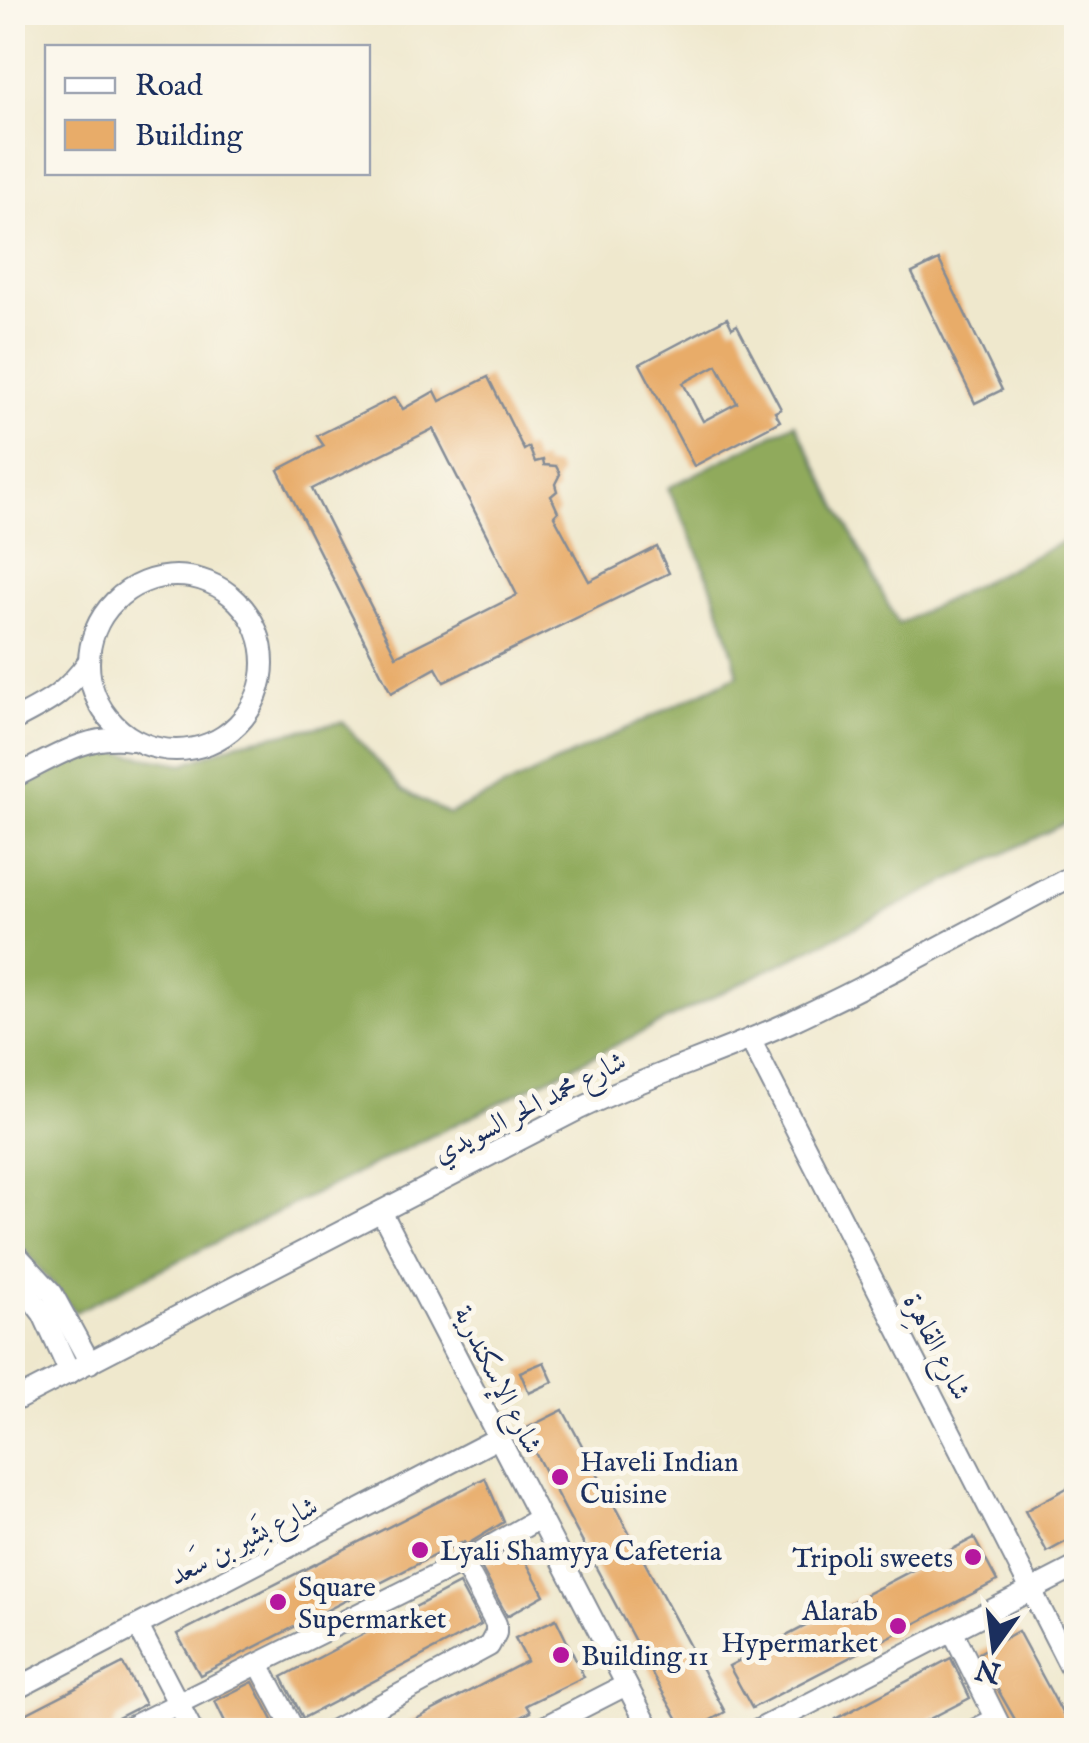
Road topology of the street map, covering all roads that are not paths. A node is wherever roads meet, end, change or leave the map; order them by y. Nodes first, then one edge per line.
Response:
1 (88, 661) junction
2 (12, 721) edge
3 (137, 741) junction
4 (12, 778) edge
5 (1076, 874) edge
6 (750, 1040) junction
7 (382, 1213) junction
8 (12, 1250) edge
9 (12, 1273) edge
10 (51, 1310) junction
11 (90, 1362) junction
12 (70, 1372) junction
13 (12, 1402) edge
14 (498, 1438) junction
15 (540, 1518) junction
16 (463, 1562) junction
17 (1076, 1567) edge
18 (1032, 1590) junction
19 (138, 1626) junction
20 (953, 1632) junction
21 (259, 1664) junction
22 (1076, 1678) edge
23 (626, 1685) junction
24 (12, 1691) edge
25 (178, 1704) junction
26 (999, 1725) edge
27 (125, 1730) edge
28 (192, 1730) edge
29 (294, 1730) edge
30 (334, 1730) edge
31 (538, 1730) edge
32 (650, 1730) edge
33 (758, 1730) edge
34 (974, 1730) edge

1 - 2 street
1 - 3 street
1 - 3 street
3 - 4 street
5 - 6 street, شارع محمد الحر السويدي
6 - 7 street, شارع محمد الحر السويدي
6 - 18 street, شارع القاهِرة
7 - 11 street, شارع محمد الحر السويدي
7 - 14 street, شارع الإسكندرية
8 - 10 street
9 - 10 street
10 - 11 street
10 - 12 street
11 - 12 street, شارع محمد الحر السويدي
12 - 13 street, شارع محمد الحر السويدي
14 - 15 street, شارع الإسكندرية
14 - 19 street, شارع بَشِير بن سَعد
15 - 16 street
15 - 23 street, شارع الإسكندرية
16 - 21 street
16 - 30 street
17 - 18 street
18 - 20 street
18 - 22 street, شارع القاهِرة
19 - 24 street, شارع بَشِير بن سَعد
19 - 25 street
20 - 26 street
20 - 33 street
21 - 25 street
21 - 29 street
23 - 31 street
23 - 32 street, شارع الإسكندرية
25 - 27 street
25 - 28 street
26 - 34 street

